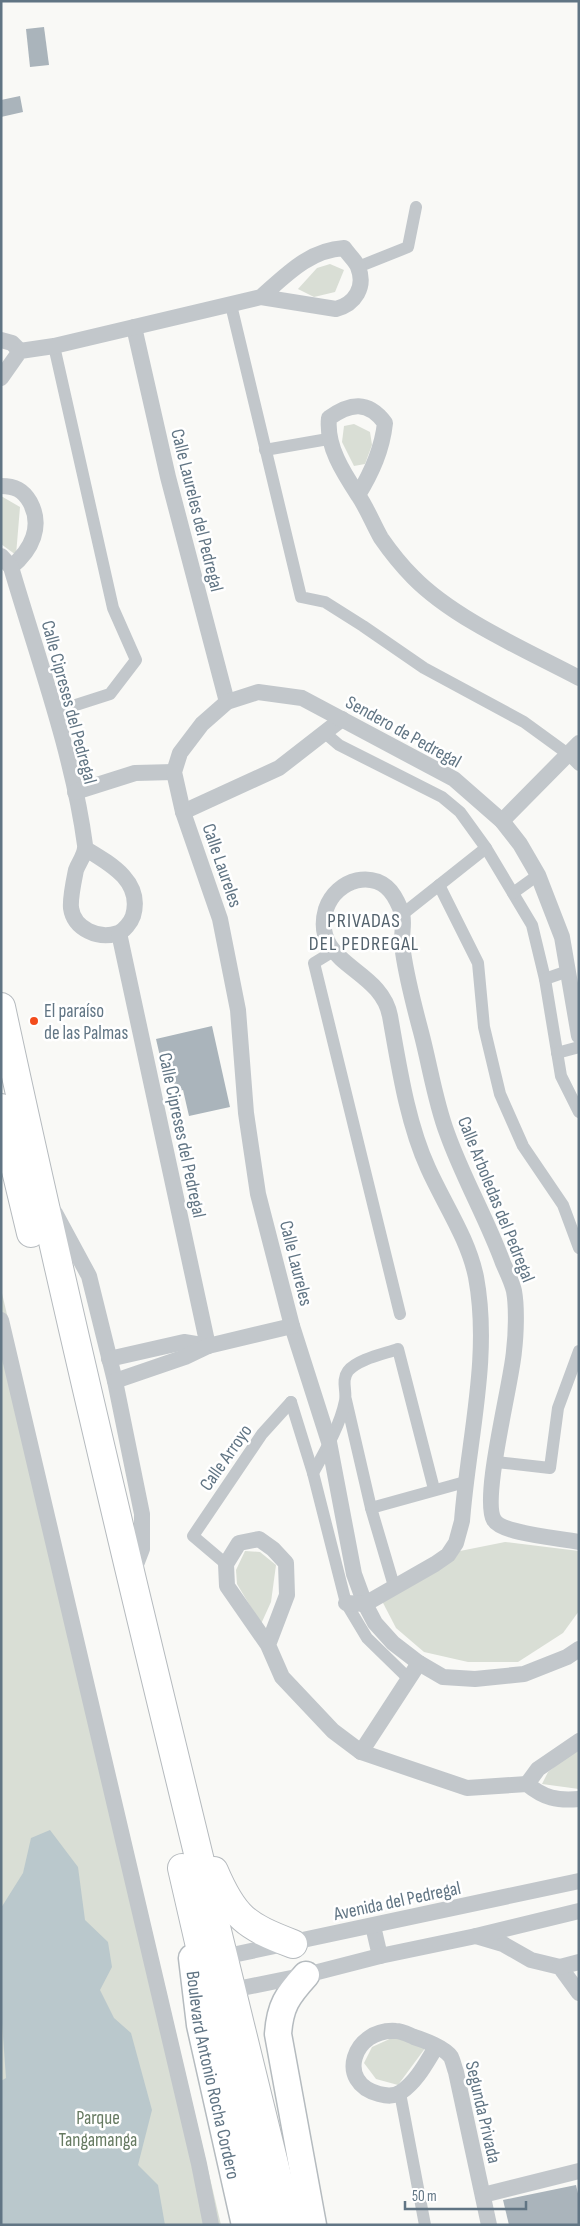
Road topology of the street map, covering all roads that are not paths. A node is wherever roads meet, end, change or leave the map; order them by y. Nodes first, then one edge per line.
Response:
1 (416, 207) dead end
2 (358, 267) junction
3 (261, 297) junction
4 (231, 305) junction
5 (134, 328) junction
6 (1, 340) edge
7 (54, 346) junction
8 (20, 351) junction
9 (1, 378) edge
10 (328, 439) junction
11 (265, 450) junction
12 (1, 486) edge
13 (358, 495) junction
14 (6, 561) edge
15 (579, 678) edge
16 (227, 702) junction
17 (54, 712) junction
18 (342, 719) junction
19 (325, 733) junction
20 (575, 754) edge
21 (174, 772) junction
22 (454, 779) junction
23 (75, 792) junction
24 (442, 796) junction
25 (183, 812) junction
26 (502, 821) junction
27 (86, 848) junction
28 (486, 848) junction
29 (538, 875) junction
30 (439, 885) junction
31 (513, 893) junction
32 (404, 913) junction
33 (119, 933) junction
34 (332, 952) junction
35 (568, 971) junction
36 (544, 979) junction
37 (1, 1007) edge
38 (579, 1036) edge
39 (579, 1047) edge
40 (557, 1052) junction
41 (1, 1108) edge
42 (579, 1112) edge
43 (39, 1184) junction
44 (579, 1248) edge
45 (400, 1314) dead end
46 (1, 1320) edge
47 (292, 1326) junction
48 (208, 1346) junction
49 (579, 1351) edge
50 (109, 1359) junction
51 (114, 1382) junction
52 (346, 1400) junction
53 (329, 1442) junction
54 (496, 1462) junction
55 (313, 1473) junction
56 (465, 1482) junction
57 (434, 1489) junction
58 (372, 1508) junction
59 (579, 1542) edge
60 (226, 1564) junction
61 (131, 1577) junction
62 (394, 1586) junction
63 (346, 1603) junction
64 (365, 1604) junction
65 (268, 1645) junction
66 (579, 1648) edge
67 (419, 1664) junction
68 (408, 1679) junction
69 (579, 1740) edge
70 (361, 1752) junction
71 (527, 1784) junction
72 (579, 1799) edge
73 (188, 1810) junction
74 (181, 1863) junction
75 (579, 1881) edge
76 (579, 1911) edge
77 (373, 1926) junction
78 (476, 1936) junction
79 (293, 1944) junction
80 (380, 1956) junction
81 (224, 1957) junction
82 (579, 1962) edge
83 (560, 1967) junction
84 (306, 1975) junction
85 (232, 1990) junction
86 (579, 1993) edge
87 (436, 2047) junction
88 (400, 2093) junction
89 (579, 2170) edge
90 (483, 2194) junction
91 (211, 2225) edge
92 (245, 2225) edge
93 (264, 2225) edge
94 (289, 2225) edge
95 (313, 2225) edge
96 (425, 2225) edge
97 (489, 2225) edge

1 - 2 street
2 - 3 street
2 - 3 street
3 - 4 street
4 - 5 street
4 - 11 street
5 - 7 street
5 - 16 street, Calle Laureles del Pedregal
6 - 8 street
7 - 8 street
7 - 17 street
8 - 9 street
10 - 11 street
10 - 13 street
10 - 13 street
11 - 20 street
12 - 14 street, Calle Cipreses del Pedregal
13 - 15 street
14 - 17 street, Calle Cipreses del Pedregal
16 - 18 street, Sendero de Pedregal
16 - 21 street
17 - 23 street, Calle Cipreses del Pedregal
18 - 19 street
18 - 22 street, Sendero de Pedregal
19 - 24 street
19 - 25 street
20 - 26 street
21 - 23 street
21 - 25 street, Calle Laureles
22 - 24 street
22 - 26 street, Sendero de Pedregal
23 - 27 street, Calle Cipreses del Pedregal
24 - 28 street
25 - 47 street, Calle Laureles
26 - 29 street, Sendero de Pedregal
27 - 33 street
27 - 33 street
28 - 30 street
28 - 31 street
29 - 31 street
29 - 35 street, Sendero de Pedregal
30 - 32 street
30 - 44 street
31 - 36 street
32 - 34 street
32 - 54 street, Calle Arboledas del Pedregal
33 - 48 street, Calle Cipreses del Pedregal
34 - 45 street
34 - 56 street
35 - 36 street
35 - 38 street, Sendero de Pedregal
36 - 40 street
37 - 43 highway
39 - 40 street
40 - 42 street
41 - 74 highway
43 - 50 street
43 - 61 highway
46 - 91 street
47 - 48 street
47 - 53 street, Calle Laureles
48 - 50 street
48 - 51 street
49 - 54 street
50 - 51 street
51 - 61 street
52 - 53 street
52 - 57 street
52 - 58 street
53 - 55 street
53 - 64 street, Calle Laureles
54 - 59 street, Calle Arboledas del Pedregal
55 - 60 street, Calle Arroyo
55 - 63 street
56 - 57 street
56 - 62 street
57 - 58 street
58 - 62 street
60 - 65 street
60 - 65 street
61 - 73 highway
62 - 64 street
63 - 64 street
63 - 68 street
64 - 67 street, Calle Laureles
65 - 70 street
66 - 67 street, Calle Laureles
67 - 68 street
68 - 70 street
69 - 71 street
70 - 71 street
71 - 72 street
73 - 79 highway
73 - 81 highway
74 - 92 main road, Boulevard Antonio Rocha Cordero
74 - 93 highway
75 - 77 street, Avenida del Pedregal
76 - 78 street
77 - 79 street, Avenida del Pedregal
77 - 80 street
78 - 80 street
78 - 83 street
79 - 81 street, Avenida del Pedregal
80 - 84 street
81 - 85 highway
82 - 83 street
83 - 86 street
84 - 85 street
84 - 95 main road
85 - 94 highway
87 - 88 street
87 - 88 street
87 - 90 street, Segunda Privada
88 - 96 street
89 - 90 street, Segunda Privada
90 - 97 street, Segunda Privada

